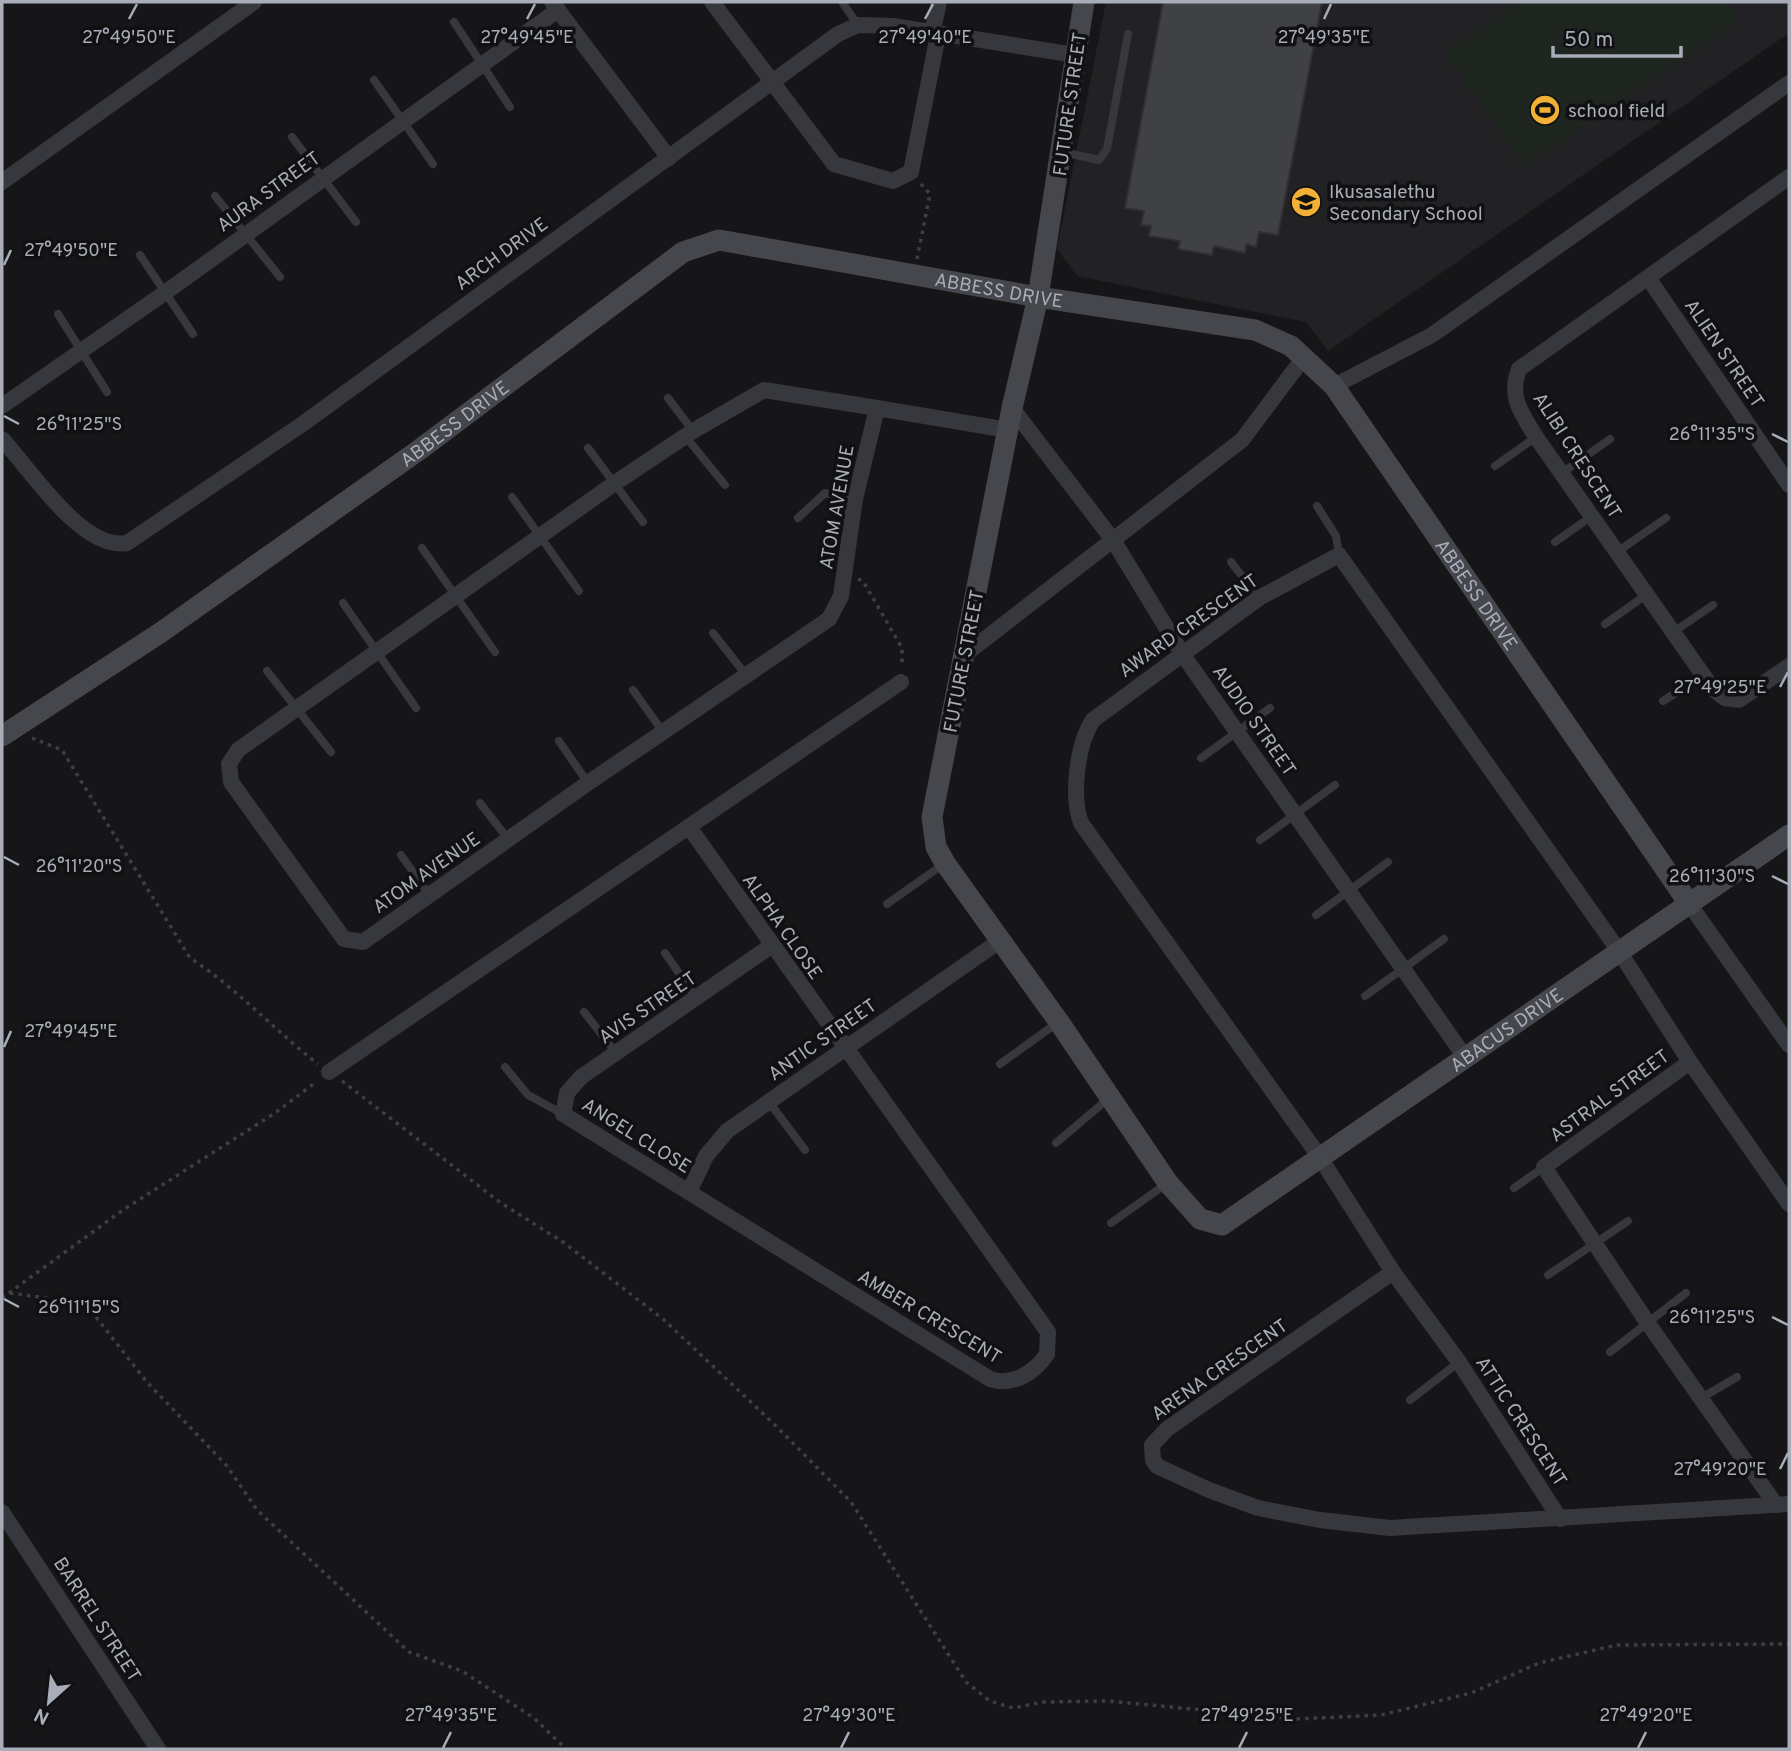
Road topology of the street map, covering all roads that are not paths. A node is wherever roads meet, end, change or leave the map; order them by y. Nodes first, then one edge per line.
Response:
1 (254, 2) edge
2 (712, 2) edge
3 (842, 2) edge
4 (939, 2) edge
5 (1084, 2) edge
6 (555, 6) edge
7 (453, 22) dead end
8 (858, 25) junction
9 (1128, 34) dead end
10 (935, 35) junction
11 (1075, 55) junction
12 (481, 62) junction
13 (374, 80) dead end
14 (772, 82) junction
15 (1789, 83) edge
16 (510, 107) dead end
17 (403, 121) junction
18 (292, 137) dead end
19 (1063, 152) junction
20 (670, 158) junction
21 (433, 164) dead end
22 (323, 178) junction
23 (2, 182) edge
24 (1788, 182) edge
25 (215, 196) dead end
26 (356, 222) dead end
27 (245, 233) junction
28 (139, 255) dead end
29 (280, 277) dead end
30 (1649, 279) junction
31 (166, 292) junction
32 (1038, 296) junction
33 (58, 314) dead end
34 (193, 334) dead end
35 (80, 349) junction
36 (1305, 356) junction
37 (1334, 386) junction
38 (107, 392) dead end
39 (668, 398) dead end
40 (2, 405) edge
41 (877, 408) junction
42 (1012, 408) junction
43 (1008, 430) junction
44 (689, 433) junction
45 (1536, 437) junction
46 (2, 439) edge
47 (1611, 439) dead end
48 (588, 448) dead end
49 (1494, 466) dead end
50 (1562, 473) junction
51 (615, 483) junction
52 (725, 485) dead end
53 (1789, 485) edge
54 (512, 497) dead end
55 (855, 499) junction
56 (1318, 506) dead end
57 (1592, 516) junction
58 (798, 518) dead end
59 (1666, 518) dead end
60 (643, 522) dead end
61 (540, 538) junction
62 (1114, 540) junction
63 (1555, 542) dead end
64 (422, 548) dead end
65 (1617, 552) junction
66 (1339, 555) junction
67 (1231, 562) dead end
68 (579, 591) dead end
69 (1646, 594) junction
70 (457, 596) junction
71 (1259, 598) junction
72 (342, 603) dead end
73 (1713, 605) dead end
74 (1605, 624) dead end
75 (713, 633) dead end
76 (1672, 633) junction
77 (377, 652) junction
78 (495, 652) dead end
79 (1183, 655) junction
80 (963, 656) junction
81 (1789, 666) edge
82 (267, 671) dead end
83 (746, 675) junction
84 (1703, 676) junction
85 (901, 682) road end
86 (633, 690) dead end
87 (1663, 701) dead end
88 (299, 708) junction
89 (416, 708) dead end
90 (1270, 708) dead end
91 (663, 732) junction
92 (1238, 732) junction
93 (5, 734) edge
94 (559, 741) dead end
95 (331, 752) dead end
96 (1201, 758) dead end
97 (588, 783) junction
98 (1335, 785) dead end
99 (480, 803) dead end
100 (1296, 814) junction
101 (689, 827) junction
102 (1789, 835) edge
103 (508, 839) junction
104 (1261, 840) dead end
105 (401, 855) dead end
106 (1388, 862) dead end
107 (945, 863) junction
108 (1349, 889) junction
109 (430, 896) junction
110 (887, 904) dead end
111 (1690, 905) junction
112 (1316, 915) dead end
113 (1444, 939) dead end
114 (1000, 940) junction
115 (771, 946) junction
116 (1619, 951) junction
117 (665, 953) dead end
118 (1403, 970) junction
119 (1365, 996) dead end
120 (697, 999) junction
121 (584, 1012) dead end
122 (1059, 1022) junction
123 (1789, 1045) edge
124 (844, 1049) junction
125 (617, 1054) junction
126 (1465, 1057) junction
127 (1690, 1062) junction
128 (1000, 1064) dead end
129 (505, 1067) dead end
130 (329, 1072) road end
131 (1109, 1098) junction
132 (769, 1102) junction
133 (563, 1114) junction
134 (1056, 1143) dead end
135 (805, 1150) dead end
136 (1319, 1156) junction
137 (1544, 1167) junction
138 (1168, 1183) junction
139 (1514, 1188) dead end
140 (689, 1192) junction
141 (1789, 1204) edge
142 (1628, 1221) dead end
143 (1111, 1223) dead end
144 (1222, 1225) joint
145 (1596, 1243) junction
146 (1393, 1272) junction
147 (1548, 1275) dead end
148 (1686, 1293) dead end
149 (1647, 1322) junction
150 (1610, 1352) dead end
151 (1459, 1362) junction
152 (1737, 1377) dead end
153 (1703, 1397) junction
154 (1410, 1400) dead end
155 (1783, 1504) edge
156 (2, 1512) edge
157 (1560, 1519) junction
158 (158, 1749) edge

1 - 23 street
2 - 14 street
3 - 8 lane
4 - 10 street
5 - 11 street, FUTURE STREET
6 - 12 street, AURA STREET
6 - 20 street
7 - 12 lane
8 - 10 street
8 - 14 street, ARCH DRIVE
9 - 19 lane
10 - 11 street
10 - 14 street
11 - 19 street, FUTURE STREET
12 - 16 lane
12 - 17 street, AURA STREET
13 - 17 lane
14 - 20 street, ARCH DRIVE
15 - 37 street
17 - 21 lane
17 - 22 street, AURA STREET
18 - 22 lane
19 - 32 street, FUTURE STREET
20 - 46 street, ARCH DRIVE
22 - 26 lane
22 - 27 street, AURA STREET
24 - 30 street, ALIBI CRESCENT
25 - 27 lane
27 - 29 lane
27 - 31 street, AURA STREET
28 - 31 lane
30 - 45 street, ALIBI CRESCENT
30 - 53 street, ALIEN STREET
31 - 34 lane
31 - 35 street, AURA STREET
32 - 36 street, ABBESS DRIVE
32 - 42 street, FUTURE STREET
32 - 93 street, ABBESS DRIVE
33 - 35 lane
35 - 38 lane
35 - 40 street, AURA STREET
36 - 37 street, ABBESS DRIVE
36 - 62 street
37 - 111 street, ABBESS DRIVE
39 - 44 lane
41 - 43 street
41 - 44 street, ATOM AVENUE
41 - 55 street, ATOM AVENUE
42 - 43 street, FUTURE STREET
42 - 62 street, AUDIO STREET
43 - 80 street, FUTURE STREET
44 - 51 street, ATOM AVENUE
44 - 52 lane
45 - 49 lane
45 - 50 street, ALIBI CRESCENT
47 - 50 lane
48 - 51 lane
50 - 57 street, ALIBI CRESCENT
51 - 60 lane
51 - 61 street, ATOM AVENUE
54 - 61 lane
55 - 58 lane
55 - 83 street, ATOM AVENUE
56 - 66 lane
57 - 63 lane
57 - 65 street, ALIBI CRESCENT
59 - 65 lane
61 - 68 lane
61 - 70 street, ATOM AVENUE
62 - 79 street, AUDIO STREET
62 - 80 street
64 - 70 lane
65 - 69 street, ALIBI CRESCENT
66 - 71 street, AWARD CRESCENT
66 - 116 street
67 - 71 lane
69 - 74 lane
69 - 76 street, ALIBI CRESCENT
70 - 77 street, ATOM AVENUE
70 - 78 lane
71 - 79 street, AWARD CRESCENT
72 - 77 lane
73 - 76 lane
75 - 83 lane
76 - 84 street, ALIBI CRESCENT
77 - 88 street, ATOM AVENUE
77 - 89 lane
79 - 92 street, AUDIO STREET
79 - 136 street, AWARD CRESCENT
80 - 107 street, FUTURE STREET
81 - 84 street, ALIBI CRESCENT
82 - 88 lane
83 - 91 street, ATOM AVENUE
84 - 87 lane
85 - 101 street
86 - 91 lane
88 - 95 lane
88 - 109 street, ATOM AVENUE
90 - 92 lane
91 - 97 street, ATOM AVENUE
92 - 96 lane
92 - 100 street, AUDIO STREET
94 - 97 lane
97 - 103 street, ATOM AVENUE
98 - 100 lane
99 - 103 lane
100 - 104 lane
100 - 108 street, AUDIO STREET
101 - 115 street, ALPHA CLOSE
101 - 130 street
102 - 111 street, ABACUS DRIVE
103 - 109 street, ATOM AVENUE
105 - 109 lane
106 - 108 lane
107 - 110 lane
107 - 114 street, FUTURE STREET
108 - 112 lane
108 - 118 street, AUDIO STREET
111 - 116 street, ABACUS DRIVE
111 - 123 street, ABBESS DRIVE
113 - 118 lane
114 - 122 street, FUTURE STREET
114 - 124 street, ANTIC STREET
115 - 120 street, AVIS STREET
115 - 124 street, ALPHA CLOSE
116 - 126 street, ABACUS DRIVE
116 - 127 street
117 - 120 lane
118 - 119 lane
118 - 126 street, AUDIO STREET
120 - 125 street, AVIS STREET
121 - 125 lane
122 - 128 lane
122 - 131 street, FUTURE STREET
124 - 132 street, ANTIC STREET
124 - 140 street, AMBER CRESCENT
125 - 133 street, AVIS STREET
126 - 136 street, ABACUS DRIVE
127 - 137 street, ASTRAL STREET
127 - 141 street
129 - 133 lane
131 - 134 lane
131 - 138 street, FUTURE STREET
132 - 135 lane
132 - 140 street, ANTIC STREET
133 - 140 street, ANGEL CLOSE
136 - 144 street, ABACUS DRIVE
136 - 146 street, ATTIC CRESCENT
137 - 139 lane
137 - 145 street, ASTRAL STREET
138 - 143 lane
138 - 144 street, FUTURE STREET
142 - 145 lane
145 - 147 lane
145 - 149 street, ASTRAL STREET
146 - 151 street, ATTIC CRESCENT
146 - 157 street, ARENA CRESCENT
148 - 149 lane
149 - 150 lane
149 - 153 street, ASTRAL STREET
151 - 154 lane
151 - 157 street, ATTIC CRESCENT
152 - 153 lane
153 - 155 street, ASTRAL STREET
155 - 157 street
156 - 158 street, BARREL STREET

